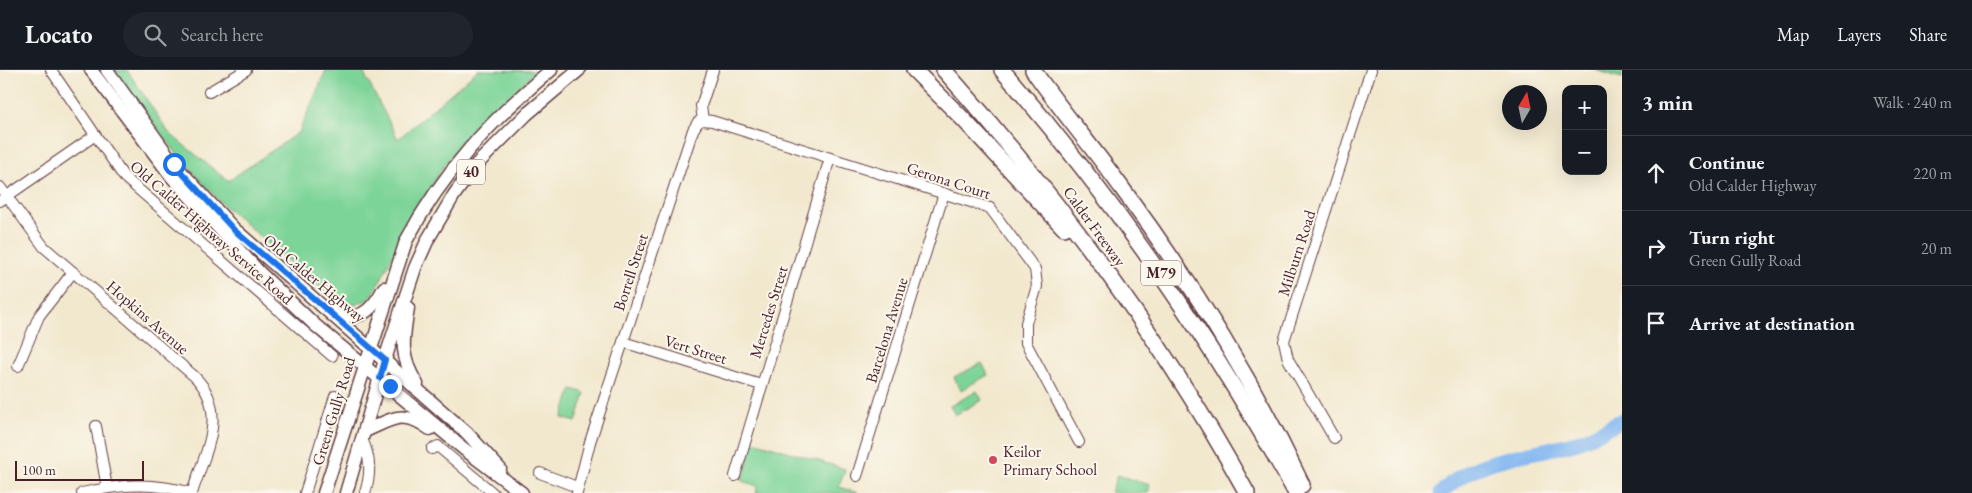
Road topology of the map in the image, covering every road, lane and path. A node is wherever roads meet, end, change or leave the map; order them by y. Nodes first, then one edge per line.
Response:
1 (51, 70) edge
2 (91, 70) edge
3 (107, 70) edge
4 (246, 70) edge
5 (551, 70) edge
6 (579, 70) edge
7 (712, 70) edge
8 (914, 70) edge
9 (944, 70) edge
10 (1002, 70) edge
11 (1033, 70) edge
12 (1371, 70) edge
13 (209, 92) dead end
14 (703, 120) junction
15 (94, 136) junction
16 (830, 158) junction
17 (0, 186) edge
18 (944, 193) junction
19 (3, 198) edge
20 (234, 230) junction
21 (400, 256) junction
22 (415, 268) junction
23 (73, 272) junction
24 (1132, 307) junction
25 (623, 342) junction
26 (370, 347) junction
27 (332, 356) dead end
28 (385, 360) junction
29 (365, 364) junction
30 (18, 366) dead end
31 (380, 378) junction
32 (761, 384) junction
33 (424, 395) junction
34 (335, 396) dead end
35 (96, 426) dead end
36 (364, 435) junction
37 (1334, 438) dead end
38 (1079, 442) dead end
39 (432, 449) dead end
40 (464, 449) junction
41 (540, 473) dead end
42 (735, 476) dead end
43 (857, 476) dead end
44 (107, 488) junction
45 (576, 491) edge
46 (82, 493) edge
47 (192, 493) edge
48 (305, 493) edge
49 (324, 493) edge
50 (346, 493) edge
51 (365, 493) edge
52 (492, 493) edge
53 (522, 493) edge
54 (1248, 493) edge
55 (1296, 493) edge
56 (1306, 493) edge

1 - 15 street, Old Calder Highway Service Road
2 - 29 main road, Old Calder Highway
3 - 20 main road, Old Calder Highway
4 - 13 street
5 - 21 main road, Green Gully Road / 40
6 - 22 main road, 40
7 - 14 street
8 - 24 highway
9 - 24 highway, Calder Freeway / M79
10 - 55 highway, Calder Freeway / M79
11 - 56 highway
12 - 37 street, Milburn Road
14 - 16 street, Gerona Court
14 - 25 street, Borrell Street
15 - 19 street
15 - 27 street, Old Calder Highway Service Road
16 - 18 street, Gerona Court
16 - 32 street, Mercedes Street
17 - 19 street, Hopkins Avenue
18 - 38 street, Gerona Court
18 - 43 street, Barcelona Avenue
19 - 23 street, Hopkins Avenue
20 - 21 main road
20 - 26 main road, Old Calder Highway
21 - 26 main road, Green Gully Road / 40
22 - 28 main road, 40
22 - 33 main road
23 - 30 street
23 - 47 street, Hopkins Avenue
24 - 54 highway, Calder Freeway / M79
25 - 32 street, Vert Street
25 - 45 street, Borrell Street
26 - 28 main road, Old Calder Highway
26 - 29 main road, Green Gully Road / 40
28 - 31 main road, 40
28 - 33 main road, Old Calder Highway
29 - 31 main road, Old Calder Highway
29 - 49 main road, Green Gully Road / 40
31 - 36 main road, 40
31 - 40 main road, Old Calder Highway
32 - 42 street, Mercedes Street
33 - 53 main road, Old Calder Highway
34 - 48 street
35 - 44 street
36 - 40 main road
36 - 50 main road, 40
36 - 51 street
39 - 52 street
40 - 53 main road, Old Calder Highway
41 - 45 street
44 - 46 street
44 - 47 street

